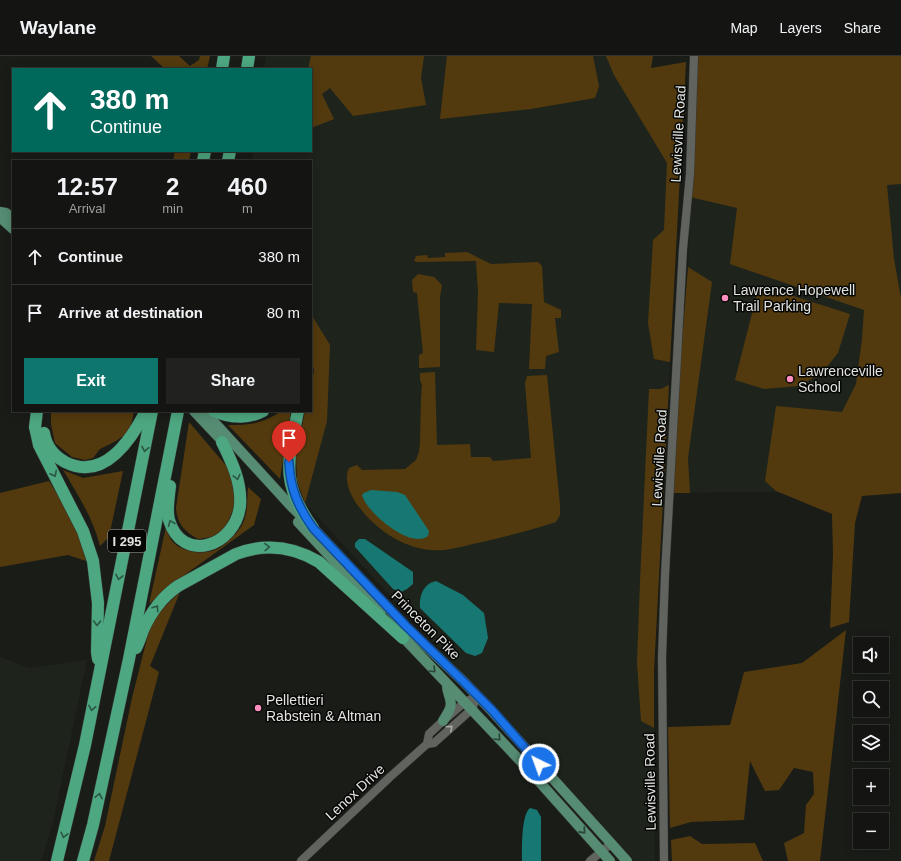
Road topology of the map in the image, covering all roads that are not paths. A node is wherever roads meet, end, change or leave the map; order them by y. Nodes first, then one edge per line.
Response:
1 (224, 56) edge
2 (249, 56) edge
3 (694, 56) edge
4 (222, 68) edge
5 (247, 68) edge
6 (0, 213) edge
7 (12, 218) edge
8 (12, 228) edge
9 (37, 412) edge
10 (44, 412) edge
11 (145, 412) edge
12 (152, 412) edge
13 (178, 412) edge
14 (197, 412) edge
15 (261, 412) edge
16 (298, 412) edge
17 (212, 417) edge
18 (222, 442) junction
19 (169, 457) junction
20 (313, 528) junction
21 (403, 638) junction
22 (129, 659) junction
23 (100, 670) junction
24 (447, 683) junction
25 (478, 696) junction
26 (469, 706) junction
27 (443, 721) junction
28 (427, 744) junction
29 (612, 843) junction
30 (601, 852) junction
31 (58, 861) edge
32 (83, 861) edge
33 (301, 861) edge
34 (590, 861) edge
35 (610, 861) edge
36 (627, 861) edge
37 (664, 861) edge

1 - 4 highway
2 - 5 highway
3 - 37 street, Lewisville Road
6 - 7 main road
6 - 8 main road
9 -> 23 highway
10 - 11 highway
12 -> 23 highway, I 295
13 - 19 highway, I 295
14 - 17 main road, Princeton Pike
15 - 17 highway
16 - 20 highway
17 - 18 main road, Princeton Pike
17 - 20 main road, Princeton Pike
18 -> 19 highway
18 - 21 main road, Princeton Pike
19 - 22 highway, I 295
20 - 25 main road, Princeton Pike
22 -> 21 highway
21 -> 24 main road, Princeton Pike
32 -> 22 highway, I 295
23 -> 31 highway, I 295
24 - 26 main road, Princeton Pike
24 - 27 main road
25 - 26 street, Lenox Drive
25 - 29 main road, Princeton Pike
26 - 27 street, Lenox Drive
28 -> 26 street, Lenox Drive
26 -> 30 main road, Princeton Pike
27 - 28 street, Lenox Drive
28 - 33 street, Lenox Drive
29 - 30 street
29 - 36 main road, Princeton Pike
30 - 34 street
30 - 35 main road, Princeton Pike

